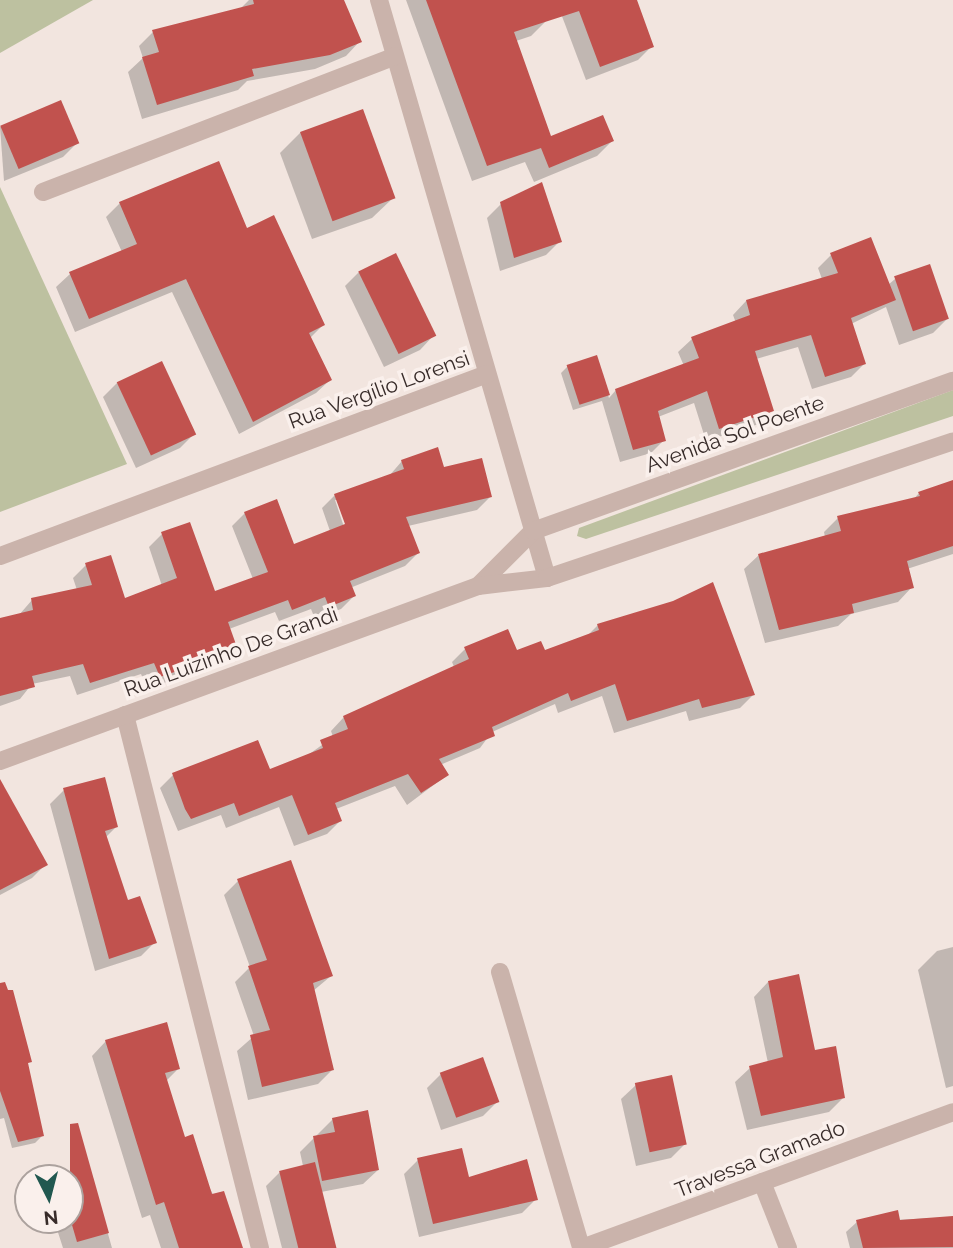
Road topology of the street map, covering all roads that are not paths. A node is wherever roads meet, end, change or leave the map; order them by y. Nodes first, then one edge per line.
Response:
1 (379, 0) edge
2 (395, 56) junction
3 (43, 192) dead end
4 (487, 374) junction
5 (953, 381) edge
6 (953, 441) edge
7 (533, 531) junction
8 (0, 556) edge
9 (547, 578) junction
10 (478, 586) junction
11 (125, 715) junction
12 (0, 761) edge
13 (500, 972) dead end
14 (953, 1112) edge
15 (762, 1182) junction
16 (260, 1248) edge
17 (581, 1248) edge
18 (788, 1248) edge

1 - 2 street, Rua Vergílio Lorensi
2 - 3 street
2 - 4 street, Rua Vergílio Lorensi
4 - 7 street
4 - 8 street, Rua Vergílio Lorensi
5 - 7 street, Avenida Sol Poente
6 - 9 street
7 - 9 street
7 - 10 street, Rua Luizinho De Grandi
9 - 10 street, Rua Luizinho De Grandi
10 - 11 street, Rua Luizinho De Grandi
11 - 12 street, Rua Luizinho De Grandi
11 - 16 street
13 - 17 street
14 - 15 street, Travessa Gramado
15 - 17 street, Travessa Gramado
15 - 18 street

